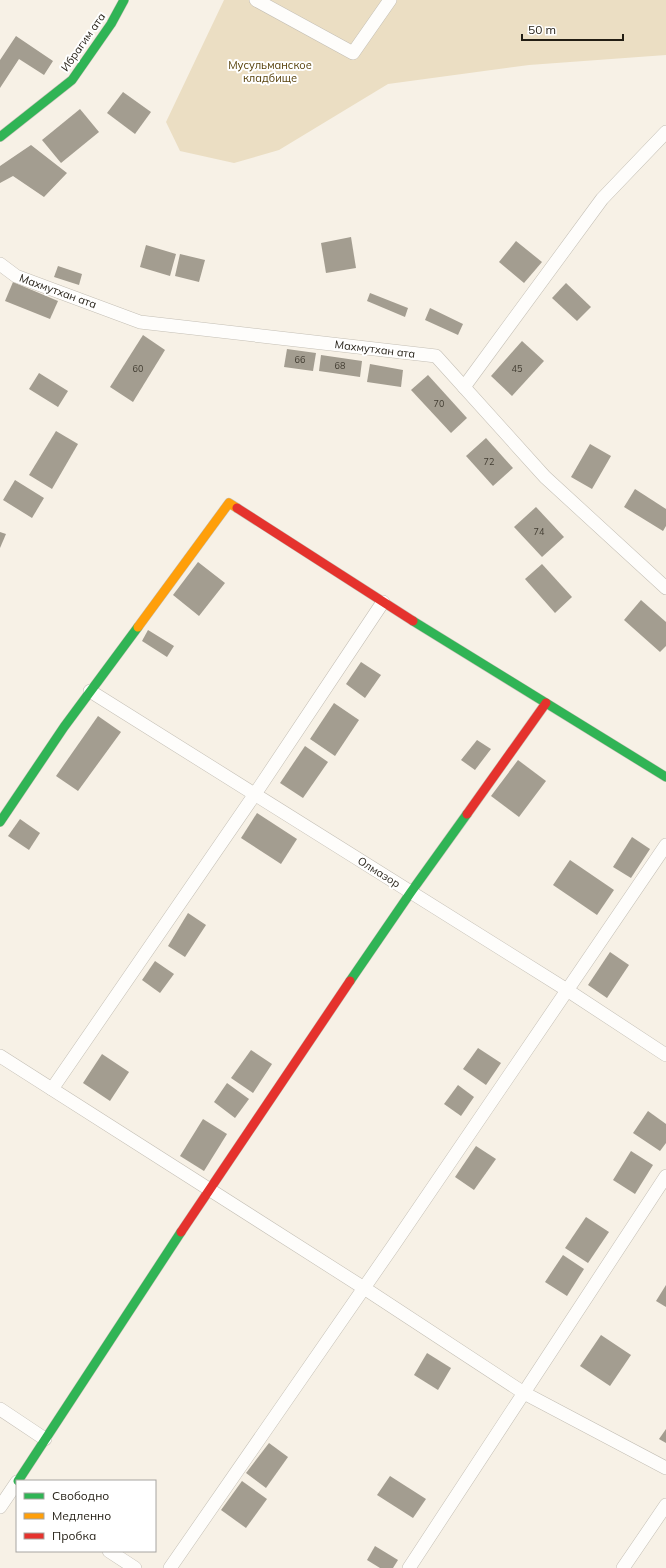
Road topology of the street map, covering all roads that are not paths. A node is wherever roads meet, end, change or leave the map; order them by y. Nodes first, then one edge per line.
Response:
1 (124, 0) edge
2 (256, 0) edge
3 (390, 0) edge
4 (666, 132) edge
5 (0, 137) edge
6 (0, 264) edge
7 (464, 386) junction
8 (666, 588) edge
9 (383, 602) junction
10 (90, 691) junction
11 (546, 703) junction
12 (666, 777) edge
13 (255, 794) junction
14 (0, 822) edge
15 (666, 845) edge
16 (411, 892) junction
17 (568, 990) junction
18 (666, 1055) edge
19 (0, 1056) edge
20 (52, 1089) junction
21 (666, 1176) edge
22 (209, 1190) junction
23 (364, 1288) junction
24 (524, 1393) junction
25 (0, 1409) edge
26 (46, 1439) junction
27 (666, 1468) edge
28 (20, 1480) edge
29 (16, 1486) edge
30 (666, 1505) edge
31 (0, 1507) edge
32 (111, 1552) edge
33 (135, 1568) edge
34 (170, 1568) edge
35 (409, 1568) edge
36 (623, 1568) edge

1 - 5 street, Ибрагим ата
2 - 3 street
4 - 7 street
6 - 7 street, Махмутхан ата
7 - 8 street, Махмутхан ата
9 - 10 street
9 - 11 street
9 - 13 street
10 - 13 street, Олмазор
10 - 14 street
11 - 12 street
11 - 16 street
13 - 16 street, Олмазор
13 - 20 street
15 - 17 street
16 - 17 street, Олмазор
16 - 22 street
17 - 18 street, Олмазор
17 - 23 street
19 - 20 street
20 - 22 street
21 - 24 street
22 - 23 street
22 - 26 street
23 - 24 street
23 - 34 street
24 - 27 street
24 - 35 street
25 - 26 street
26 - 28 street
29 - 31 street
30 - 36 street
32 - 33 street

